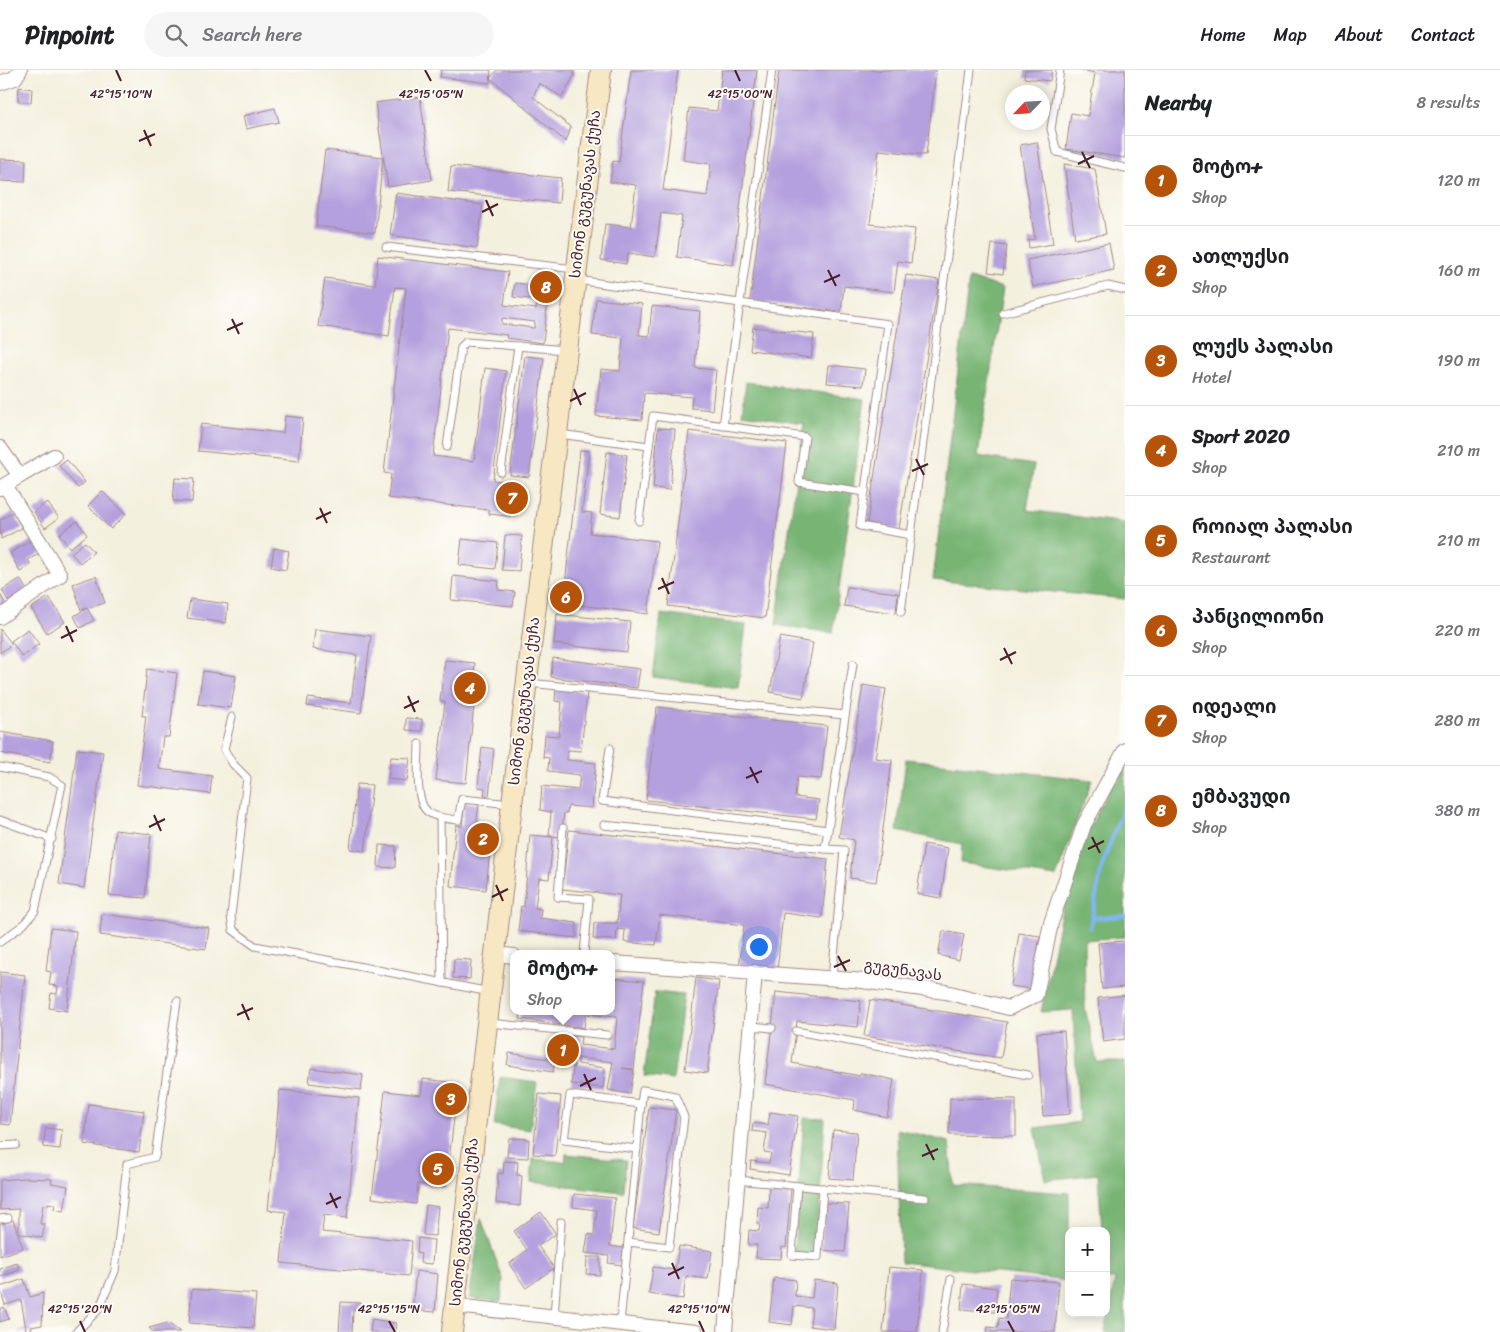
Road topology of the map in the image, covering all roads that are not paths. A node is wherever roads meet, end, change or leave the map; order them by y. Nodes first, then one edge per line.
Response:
1 (20, 70) edge
2 (601, 70) edge
3 (772, 70) edge
4 (971, 70) edge
5 (1060, 70) edge
6 (0, 83) edge
7 (1125, 168) edge
8 (386, 247) dead end
9 (575, 275) junction
10 (1125, 290) edge
11 (740, 303) junction
12 (1003, 313) dead end
13 (518, 346) junction
14 (566, 350) junction
15 (723, 426) junction
16 (556, 433) junction
17 (649, 446) junction
18 (0, 448) edge
19 (447, 448) dead end
20 (54, 456) dead end
21 (501, 472) dead end
22 (20, 476) junction
23 (2, 487) edge
24 (865, 492) junction
25 (640, 521) dead end
26 (911, 535) junction
27 (901, 612) dead end
28 (0, 618) edge
29 (853, 664) dead end
30 (526, 683) junction
31 (845, 715) junction
32 (232, 717) dead end
33 (419, 744) dead end
34 (610, 748) dead end
35 (1125, 750) edge
36 (0, 767) edge
37 (512, 804) junction
38 (440, 817) junction
39 (0, 820) edge
40 (604, 825) dead end
41 (563, 828) dead end
42 (828, 830) junction
43 (52, 839) junction
44 (825, 849) junction
45 (0, 942) edge
46 (584, 950) edge
47 (504, 955) edge
48 (615, 963) edge
49 (755, 972) junction
50 (832, 978) junction
51 (442, 983) junction
52 (490, 992) junction
53 (177, 1001) dead end
54 (487, 1023) junction
55 (750, 1026) junction
56 (772, 1028) dead end
57 (796, 1031) dead end
58 (607, 1035) dead end
59 (1028, 1075) dead end
60 (641, 1104) junction
61 (16, 1145) dead end
62 (0, 1146) edge
63 (637, 1149) junction
64 (737, 1180) junction
65 (796, 1186) junction
66 (823, 1188) junction
67 (926, 1198) dead end
68 (8, 1218) dead end
69 (0, 1219) edge
70 (561, 1222) dead end
71 (628, 1242) junction
72 (951, 1279) dead end
73 (455, 1306) junction
74 (554, 1317) junction
75 (620, 1324) junction
76 (599, 1327) edge
77 (76, 1332) edge
78 (452, 1332) edge
79 (696, 1332) edge
80 (725, 1332) edge
81 (942, 1332) edge

1 - 6 street
2 - 9 main road, სიმონ გუგუნავას ქუჩა
3 - 11 lane
4 - 26 lane
5 - 7 lane
8 - 9 lane
9 - 11 lane
9 - 14 main road, სიმონ გუგუნავას ქუჩა
10 - 12 lane
11 - 15 lane
11 - 24 lane
13 - 14 lane
13 - 19 lane
13 - 21 lane
14 - 16 main road, სიმონ გუგუნავას ქუჩა
15 - 17 lane
15 - 24 lane
16 - 17 lane
16 - 30 main road, სიმონ გუგუნავას ქუჩა
17 - 25 lane
18 - 22 street
20 - 22 street
22 - 23 street
23 - 28 street
24 - 26 lane
26 - 27 lane
29 - 31 lane
30 - 31 lane
30 - 37 main road, სიმონ გუგუნავას ქუჩა
31 - 42 lane
32 - 51 lane
33 - 38 lane
34 - 42 lane
35 - 50 street, გუგუნავას
36 - 43 lane
37 - 38 lane
37 - 47 main road, სიმონ გუგუნავას ქუჩა
38 - 51 lane
39 - 43 lane
40 - 44 lane
41 - 46 lane
42 - 44 lane
43 - 45 lane
44 - 50 lane
47 - 52 main road, სიმონ გუგუნავას ქუჩა
48 - 49 street, გუგუნავას
49 - 50 street, გუგუნავას
49 - 55 street
51 - 52 lane
52 - 54 main road, სიმონ გუგუნავას ქუჩა
53 - 77 lane
54 - 58 lane
54 - 73 main road, სიმონ გუგუნავას ქუჩა
55 - 56 lane
55 - 64 street
57 - 59 lane
60 - 63 lane
60 - 63 lane
60 - 71 lane
61 - 62 lane
63 - 71 lane
64 - 65 lane
64 - 80 street
65 - 66 lane
65 - 66 lane
66 - 67 lane
68 - 69 lane
70 - 74 lane
71 - 75 lane
72 - 81 lane
73 - 74 street
73 - 78 main road, სიმონ გუგუნავას ქუჩა
74 - 76 street
75 - 76 street
75 - 79 street

